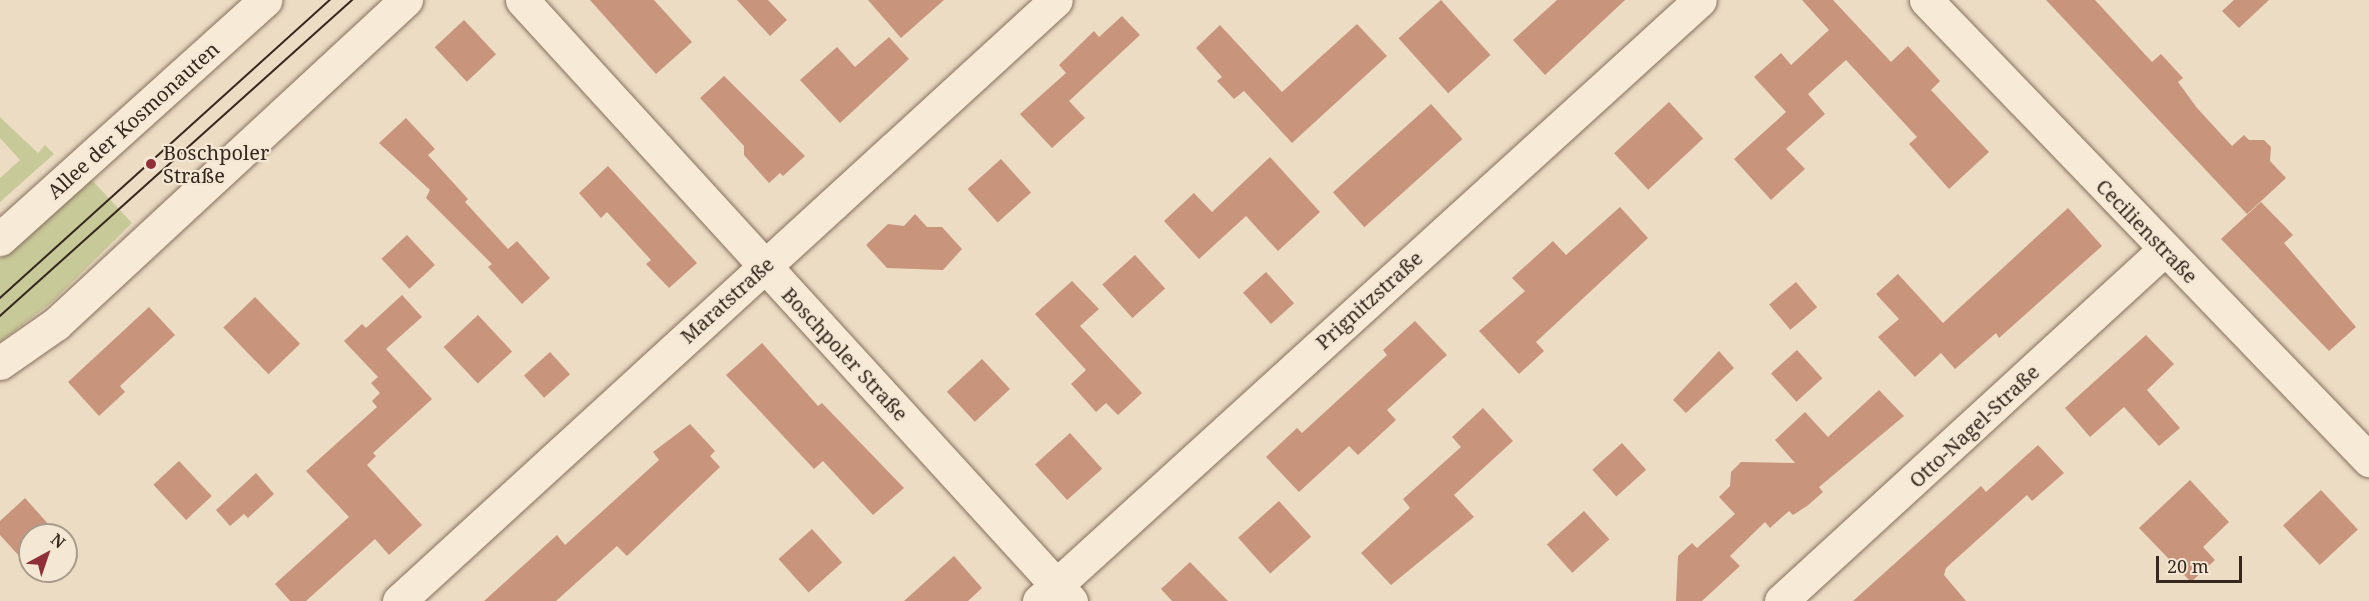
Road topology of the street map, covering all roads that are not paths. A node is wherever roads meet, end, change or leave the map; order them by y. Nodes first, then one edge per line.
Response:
1 (265, 0) edge
2 (406, 0) edge
3 (522, 0) edge
4 (1056, 0) edge
5 (1700, 0) edge
6 (1926, 0) edge
7 (0, 239) edge
8 (2165, 249) junction
9 (765, 266) junction
10 (0, 363) edge
11 (2369, 460) edge
12 (1056, 596) edge
13 (399, 601) edge
14 (1781, 601) edge

1 - 7 street, Allee der Kosmonauten
2 - 10 street
3 - 9 street, Boschpoler Straße
4 - 9 street, Maratstraße
5 - 12 street, Prignitzstraße
6 - 8 street, Cecilienstraße
8 - 11 street, Cecilienstraße
8 - 14 street, Otto-Nagel-Straße
9 - 12 street, Boschpoler Straße
9 - 13 street, Maratstraße

